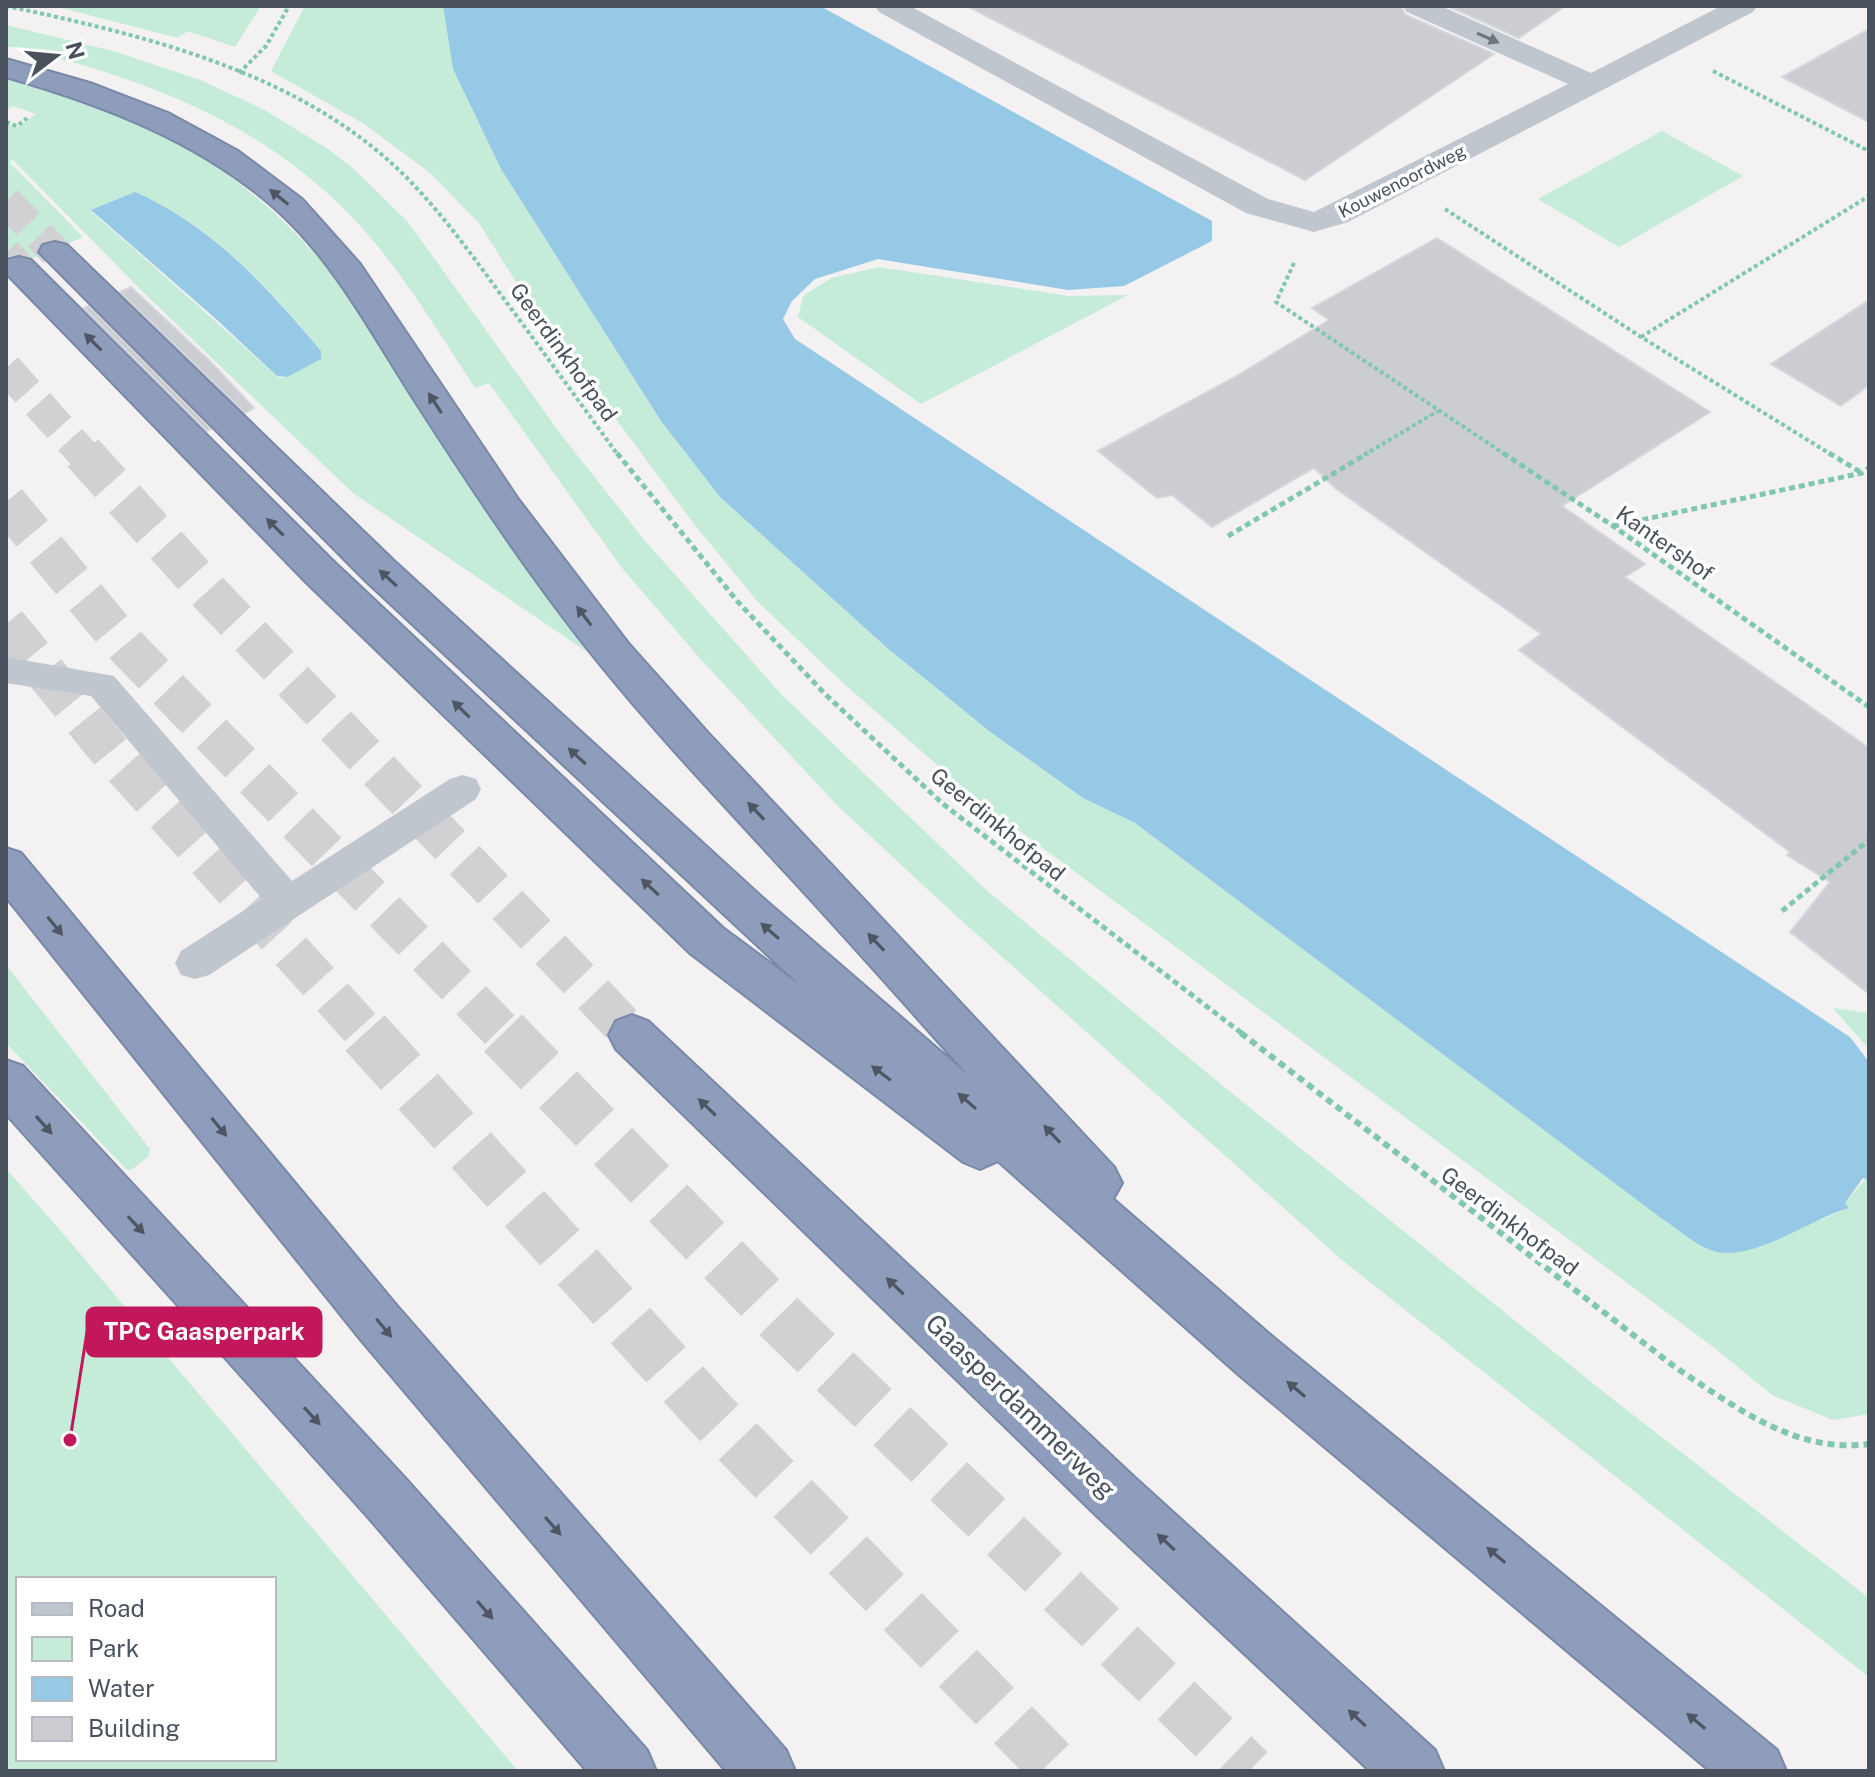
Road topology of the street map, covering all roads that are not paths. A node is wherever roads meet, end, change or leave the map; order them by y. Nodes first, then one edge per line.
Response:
1 (889, 6) edge
2 (1417, 6) edge
3 (1743, 6) edge
4 (6, 68) edge
5 (1592, 84) junction
6 (37, 260) tunnel mouth
7 (6, 670) edge
8 (463, 789) dead end
9 (6, 865) edge
10 (289, 904) junction
11 (195, 963) dead end
12 (632, 1035) tunnel mouth
13 (6, 1081) edge
14 (1256, 1356) junction
15 (626, 1771) edge
16 (765, 1771) edge
17 (1414, 1771) edge
18 (1756, 1771) edge

1 - 5 street, Kouwenoordweg
2 -> 5 street
3 - 5 street, Kouwenoordweg
14 -> 4 highway
14 -> 6 highway
7 - 10 lane
8 - 10 lane
9 -> 16 highway
10 - 11 lane
17 -> 12 highway, Gaasperdammerweg
13 -> 15 highway
18 -> 14 highway

